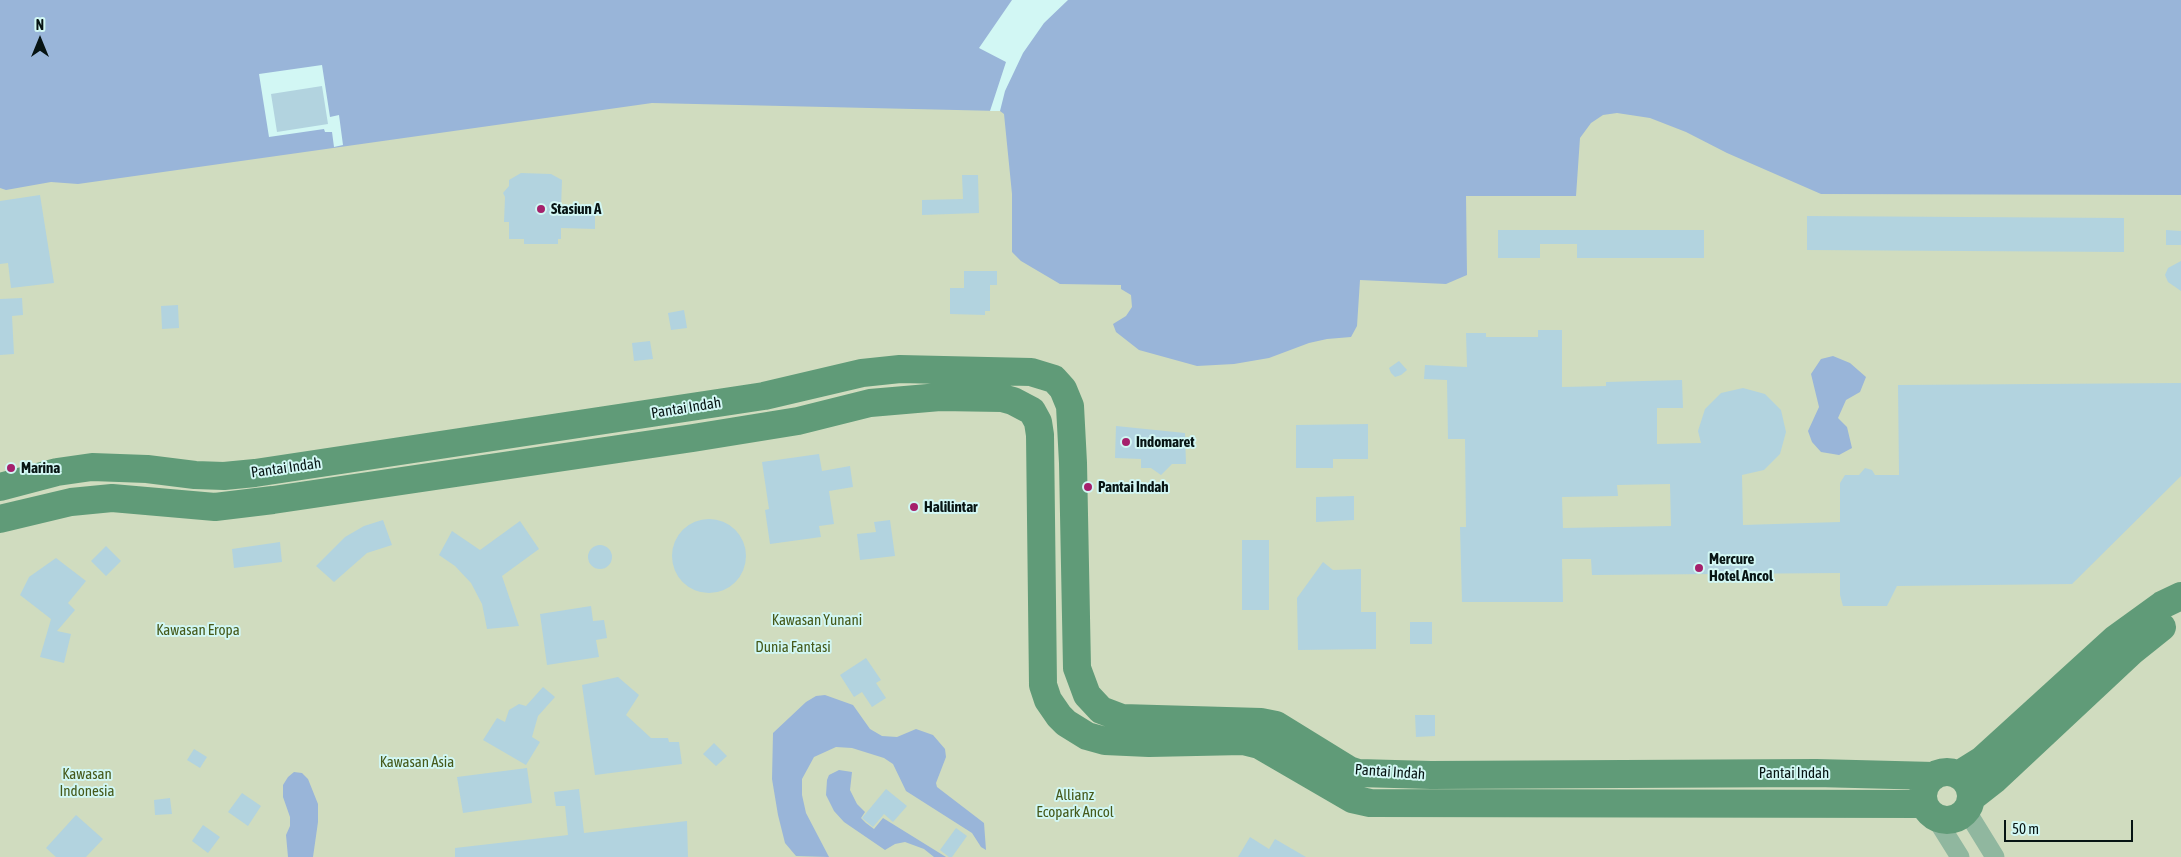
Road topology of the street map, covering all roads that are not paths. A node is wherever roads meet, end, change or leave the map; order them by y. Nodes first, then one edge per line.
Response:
1 (0, 487) edge
2 (0, 520) edge
3 (2181, 596) edge
4 (2181, 617) edge
5 (1957, 790) junction
6 (1930, 811) junction
7 (1960, 857) edge
8 (1995, 857) edge

1 - 5 street, Pantai Indah
2 - 6 street, Pantai Indah
3 - 5 street
4 - 5 street
5 - 6 street, Pantai Indah
5 - 6 street
5 - 8 street
6 - 7 street

